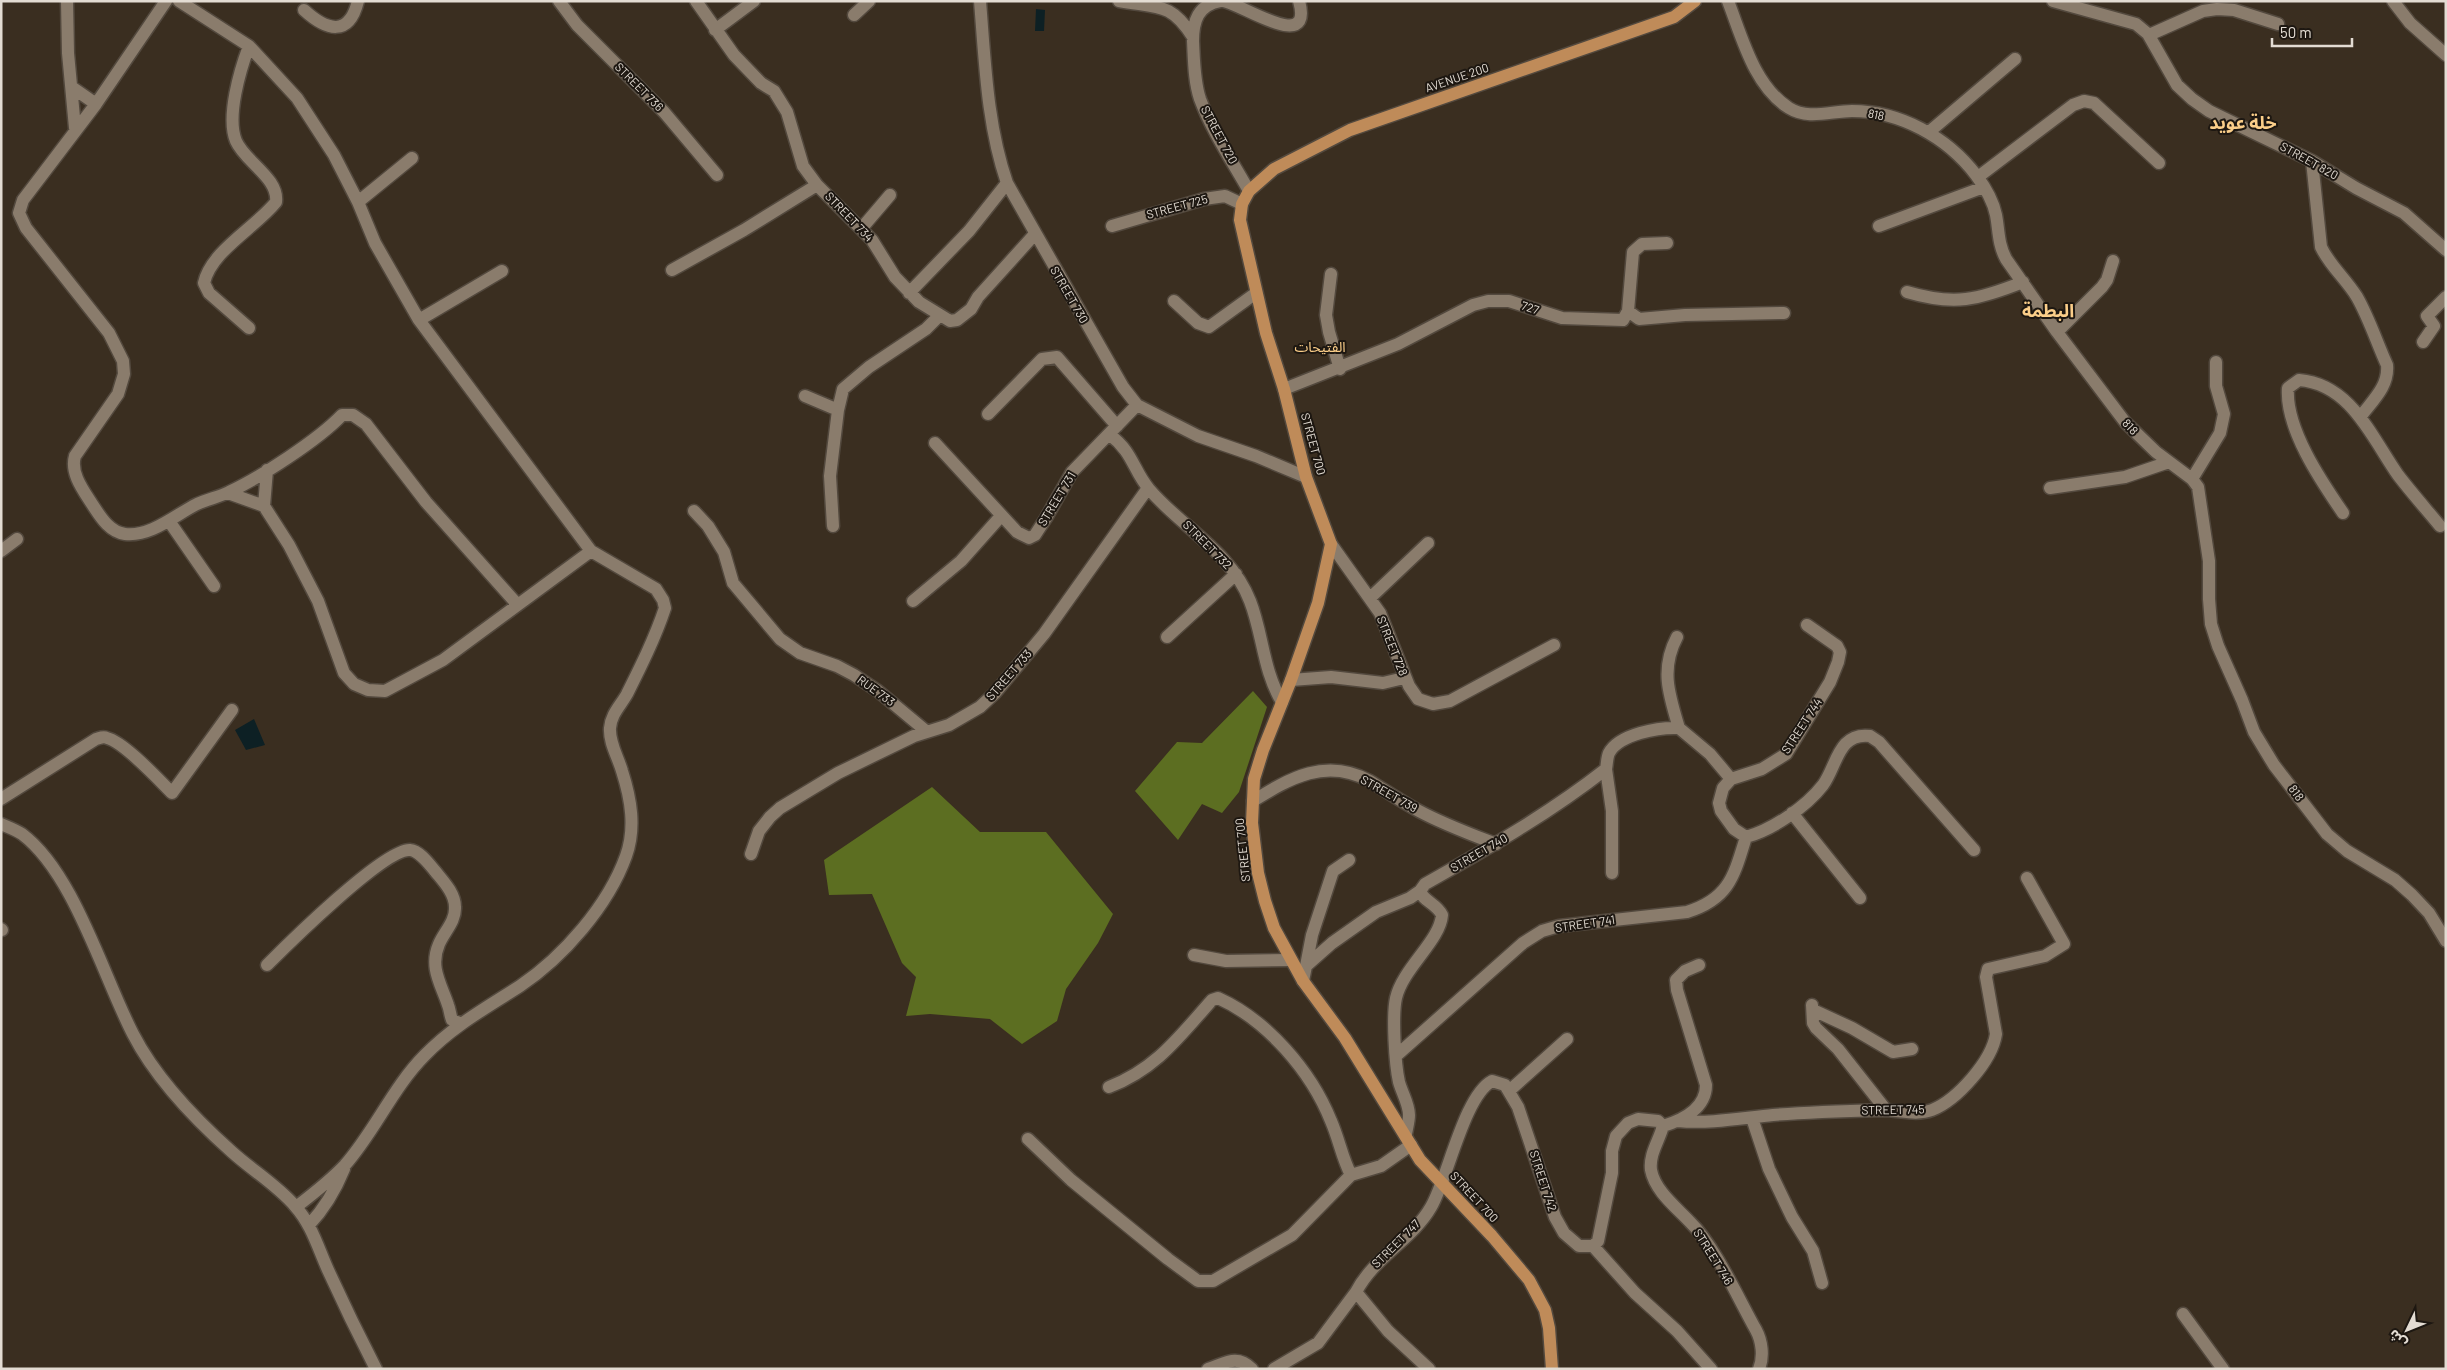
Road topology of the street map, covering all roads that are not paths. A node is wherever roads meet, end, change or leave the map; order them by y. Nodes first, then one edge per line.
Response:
1 (67, 1) edge
2 (166, 1) edge
3 (180, 1) edge
4 (358, 1) edge
5 (559, 1) edge
6 (696, 1) edge
7 (754, 1) edge
8 (869, 1) edge
9 (1120, 1) edge
10 (1221, 1) edge
11 (1299, 1) edge
12 (1695, 1) edge
13 (1728, 1) edge
14 (2053, 1) edge
15 (2393, 1) edge
16 (983, 2) edge
17 (2090, 6) edge
18 (304, 10) dead end
19 (854, 15) dead end
20 (2278, 24) dead end
21 (715, 30) junction
22 (2149, 35) junction
23 (1193, 37) junction
24 (248, 46) junction
25 (2446, 55) edge
26 (2016, 59) dead end
27 (73, 88) junction
28 (96, 104) junction
29 (75, 128) junction
30 (1929, 132) junction
31 (412, 158) dead end
32 (2312, 161) junction
33 (2159, 163) dead end
34 (717, 175) dead end
35 (1981, 182) junction
36 (1007, 183) junction
37 (818, 185) junction
38 (1249, 191) junction
39 (890, 195) dead end
40 (358, 202) junction
41 (1242, 204) junction
42 (1112, 226) dead end
43 (1879, 226) dead end
44 (861, 229) junction
45 (1034, 234) junction
46 (1667, 243) dead end
47 (2446, 250) edge
48 (2114, 261) dead end
49 (672, 270) dead end
50 (502, 271) dead end
51 (1331, 274) dead end
52 (2022, 282) junction
53 (1907, 292) dead end
54 (909, 293) junction
55 (1256, 293) junction
56 (2446, 297) edge
57 (1174, 302) dead end
58 (1628, 311) junction
59 (1784, 313) dead end
60 (940, 315) junction
61 (419, 320) junction
62 (249, 328) dead end
63 (2057, 332) junction
64 (2423, 342) dead end
65 (2216, 362) dead end
66 (1340, 369) junction
67 (1284, 389) junction
68 (805, 396) dead end
69 (1137, 405) junction
70 (838, 410) junction
71 (988, 414) dead end
72 (2361, 416) junction
73 (1113, 430) junction
74 (935, 443) dead end
75 (2169, 462) junction
76 (267, 470) junction
77 (1306, 477) junction
78 (2192, 479) junction
79 (1148, 488) junction
80 (2050, 488) dead end
81 (228, 493) junction
82 (264, 506) junction
83 (694, 511) dead end
84 (2343, 513) dead end
85 (1001, 516) junction
86 (169, 521) junction
87 (833, 526) dead end
88 (2440, 526) dead end
89 (17, 539) dead end
90 (1428, 543) dead end
91 (1332, 544) junction
92 (1, 551) edge
93 (591, 551) junction
94 (1236, 574) junction
95 (214, 586) dead end
96 (1370, 598) junction
97 (913, 601) dead end
98 (517, 604) junction
99 (1807, 625) dead end
100 (1167, 637) dead end
101 (1677, 637) dead end
102 (1554, 645) dead end
103 (1404, 678) junction
104 (1291, 680) junction
105 (1282, 702) junction
106 (232, 710) dead end
107 (1679, 728) junction
108 (926, 731) junction
109 (1606, 769) junction
110 (1731, 780) junction
111 (1, 799) edge
112 (1253, 801) junction
113 (1792, 813) junction
114 (1, 824) edge
115 (1746, 837) junction
116 (1496, 844) junction
117 (1974, 850) dead end
118 (752, 854) dead end
119 (1348, 860) dead end
120 (1612, 873) dead end
121 (2027, 878) dead end
122 (1420, 891) junction
123 (1860, 898) dead end
124 (2446, 941) edge
125 (1194, 956) dead end
126 (1291, 960) junction
127 (266, 965) dead end
128 (1699, 965) dead end
129 (1306, 966) junction
130 (1303, 981) junction
131 (448, 1005) junction
132 (474, 1014) junction
133 (460, 1023) junction
134 (1567, 1039) dead end
135 (1912, 1049) dead end
136 (1397, 1055) junction
137 (1109, 1087) dead end
138 (1510, 1091) junction
139 (1886, 1110) junction
140 (1752, 1118) junction
141 (1678, 1121) junction
142 (1663, 1126) junction
143 (1028, 1139) dead end
144 (1409, 1140) junction
145 (346, 1164) junction
146 (1351, 1175) junction
147 (1441, 1182) junction
148 (296, 1207) junction
149 (309, 1225) junction
150 (1593, 1246) junction
151 (1822, 1283) dead end
152 (1356, 1292) junction
153 (2183, 1314) dead end
154 (376, 1369) edge
155 (1208, 1369) edge
156 (1252, 1369) edge
157 (1274, 1369) edge
158 (1429, 1369) edge
159 (1552, 1369) edge
160 (1711, 1369) edge
161 (1759, 1369) edge
162 (2223, 1369) edge

1 - 27 street
2 - 28 street
3 - 24 street
4 - 18 street
5 - 34 street, STREET 736
6 - 21 street, STREET 734
7 - 21 street
8 - 19 street
9 - 23 street
10 - 11 street, STREET 720
10 - 23 street, STREET 720
12 - 38 main road, AVENUE 200
13 - 30 street, 818
14 - 17 street, STREET 820
15 - 25 street
16 - 36 street, STREET 730
17 - 22 street, STREET 820
20 - 22 street
21 - 37 street, STREET 734
22 - 32 street, STREET 820
23 - 38 street, STREET 720
24 - 40 street
24 - 62 street
26 - 30 street
27 - 28 street
27 - 29 street
28 - 29 street
29 - 86 street
30 - 35 street, 818
31 - 40 street
32 - 47 street, STREET 820
32 - 72 street
33 - 35 street
35 - 43 street
35 - 52 street, 818
36 - 45 street, STREET 730
36 - 54 street
37 - 44 street, STREET 734
37 - 49 street
38 - 41 main road, AVENUE 200
39 - 44 street
40 - 61 street
41 - 42 street, STREET 725
41 - 55 main road, STREET 700
44 - 54 street, STREET 734
45 - 60 street, STREET 734
45 - 69 street, STREET 730
46 - 58 street
48 - 63 street
50 - 61 street
51 - 66 street
52 - 53 street
52 - 63 street, 818
54 - 60 street, STREET 734
55 - 57 street
55 - 67 main road, STREET 700
56 - 64 street
58 - 59 street
58 - 66 street, 727
60 - 70 street
61 - 93 street
63 - 75 street, 818
65 - 78 street
66 - 67 street, 727
67 - 77 main road, STREET 700
68 - 70 street
69 - 73 street, STREET 731
69 - 77 street, STREET 730
70 - 87 street
71 - 73 street, STREET 732
72 - 84 street
72 - 88 street
73 - 79 street, STREET 732
73 - 85 street, STREET 731
74 - 85 street, STREET 731
75 - 78 street, 818
75 - 80 street
76 - 81 street
76 - 82 street
76 - 98 street
77 - 91 main road, STREET 700
78 - 124 street, 818
79 - 94 street, STREET 732
79 - 108 street, STREET 733
81 - 82 street
81 - 86 street
82 - 98 street
83 - 108 street, RUE 733
85 - 97 street
86 - 95 street
89 - 92 street
90 - 96 street
91 - 96 street, STREET 728
91 - 104 main road, STREET 700
93 - 98 street
93 - 132 street
94 - 100 street
94 - 105 street, STREET 732
96 - 103 street, STREET 728
99 - 110 street, STREET 744
101 - 107 street
102 - 103 street, STREET 728
103 - 104 street
104 - 105 main road, STREET 700
105 - 112 main road, STREET 700
106 - 111 street
107 - 109 street
107 - 110 street
108 - 118 street, STREET 733
109 - 116 street, STREET 740
109 - 120 street
110 - 115 street
112 - 116 street, STREET 739
112 - 126 main road, STREET 700
113 - 115 street
113 - 117 street
113 - 123 street
114 - 148 street
115 - 136 street, STREET 741
116 - 122 street, STREET 740
119 - 129 street
121 - 139 street, STREET 745
122 - 129 street, STREET 740
122 - 136 street
125 - 126 street
126 - 130 main road, STREET 700
127 - 131 street
128 - 141 street
129 - 130 street
130 - 144 main road, STREET 700
131 - 132 street
131 - 133 street
132 - 133 street
133 - 145 street
134 - 138 street
135 - 139 street
136 - 144 street
137 - 146 street
138 - 147 street
138 - 150 street, STREET 742
139 - 140 street, STREET 745
140 - 141 street, STREET 745
140 - 151 street
141 - 142 street
142 - 150 street
142 - 161 street, STREET 746
143 - 146 street
144 - 146 street
144 - 147 main road, STREET 700
145 - 148 street
145 - 149 street
147 - 152 street, STREET 747
147 - 159 main road, STREET 700
148 - 149 street
149 - 154 street
150 - 160 street, STREET 742
152 - 157 street, STREET 747
152 - 158 street
153 - 162 street
155 - 156 street

